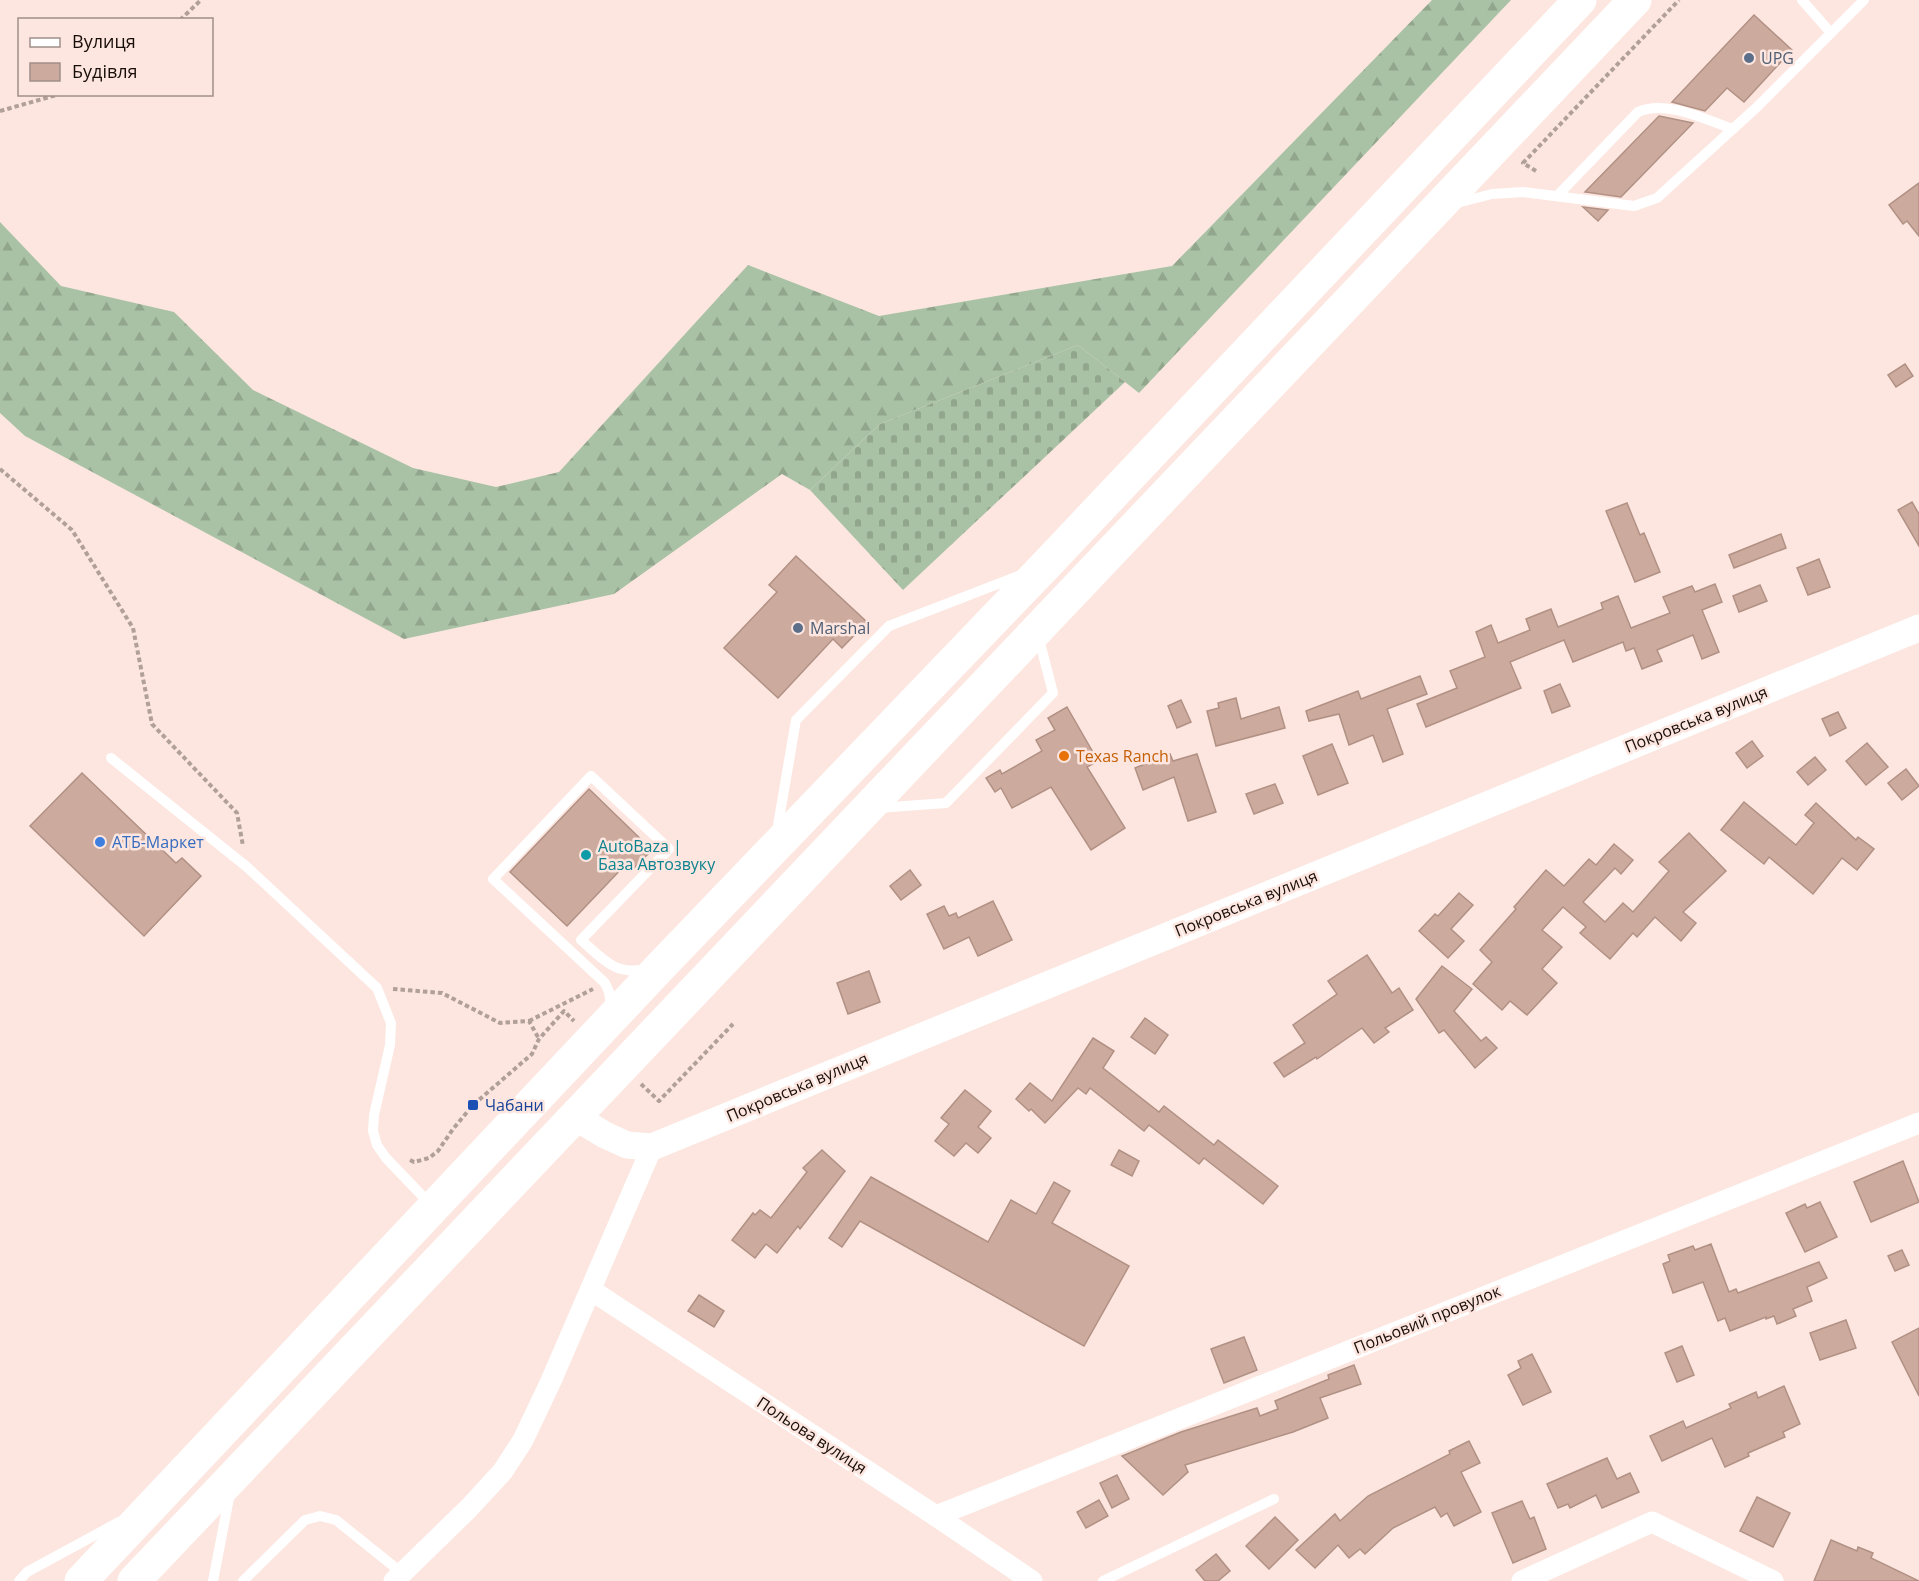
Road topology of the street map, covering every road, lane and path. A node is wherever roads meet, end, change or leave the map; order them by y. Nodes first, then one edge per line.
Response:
1 (201, 0) edge
2 (1580, 0) edge
3 (1635, 0) edge
4 (1679, 0) edge
5 (1802, 0) edge
6 (1864, 0) edge
7 (182, 18) edge
8 (1831, 33) junction
9 (53, 96) edge
10 (0, 111) edge
11 (1733, 129) junction
12 (1536, 171) dead end
13 (1558, 195) junction
14 (1436, 209) junction
15 (0, 470) edge
16 (1046, 565) junction
17 (1919, 628) edge
18 (1037, 630) junction
19 (111, 758) dead end
20 (869, 809) junction
21 (774, 849) junction
22 (247, 867) junction
23 (660, 967) junction
24 (605, 983) junction
25 (378, 988) junction
26 (564, 1011) dead end
27 (529, 1021) junction
28 (609, 1023) junction
29 (733, 1024) dead end
30 (539, 1039) junction
31 (659, 1101) dead end
32 (575, 1117) junction
33 (1919, 1123) edge
34 (377, 1145) junction
35 (652, 1147) junction
36 (433, 1208) junction
37 (591, 1290) junction
38 (233, 1478) junction
39 (1274, 1499) dead end
40 (154, 1504) junction
41 (936, 1516) junction
42 (398, 1577) edge
43 (19, 1581) edge
44 (81, 1581) edge
45 (134, 1581) edge
46 (213, 1581) edge
47 (243, 1581) edge
48 (1032, 1581) edge
49 (1103, 1581) edge
50 (1522, 1581) edge
51 (1773, 1581) edge

1 - 7 path
2 - 16 highway
3 - 14 highway
4 - 12 path
5 - 8 lane
6 - 8 lane
8 - 11 lane
9 - 10 path
11 - 13 lane
11 - 13 lane
13 - 14 lane
14 - 18 highway
15 - 22 path
16 - 21 highway
16 - 21 lane
17 - 35 street, Покровська вулиця
18 - 20 highway
18 - 20 lane
19 - 22 lane
20 - 32 highway
21 - 23 highway
22 - 25 lane
23 - 24 lane
23 - 28 highway
24 - 27 path
24 - 28 lane
25 - 27 path
25 - 34 lane
26 - 30 path
27 - 30 path
28 - 36 highway
29 - 31 path
30 - 34 path
32 - 35 street
32 - 38 highway
33 - 41 street, Польовий провулок
34 - 36 lane
35 - 37 street
36 - 40 highway
37 - 41 street, Польова вулиця
37 - 42 street
38 - 45 highway
38 - 46 lane
39 - 49 lane
40 - 43 lane
40 - 44 highway
41 - 48 street, Польова вулиця
42 - 47 lane
50 - 51 street

